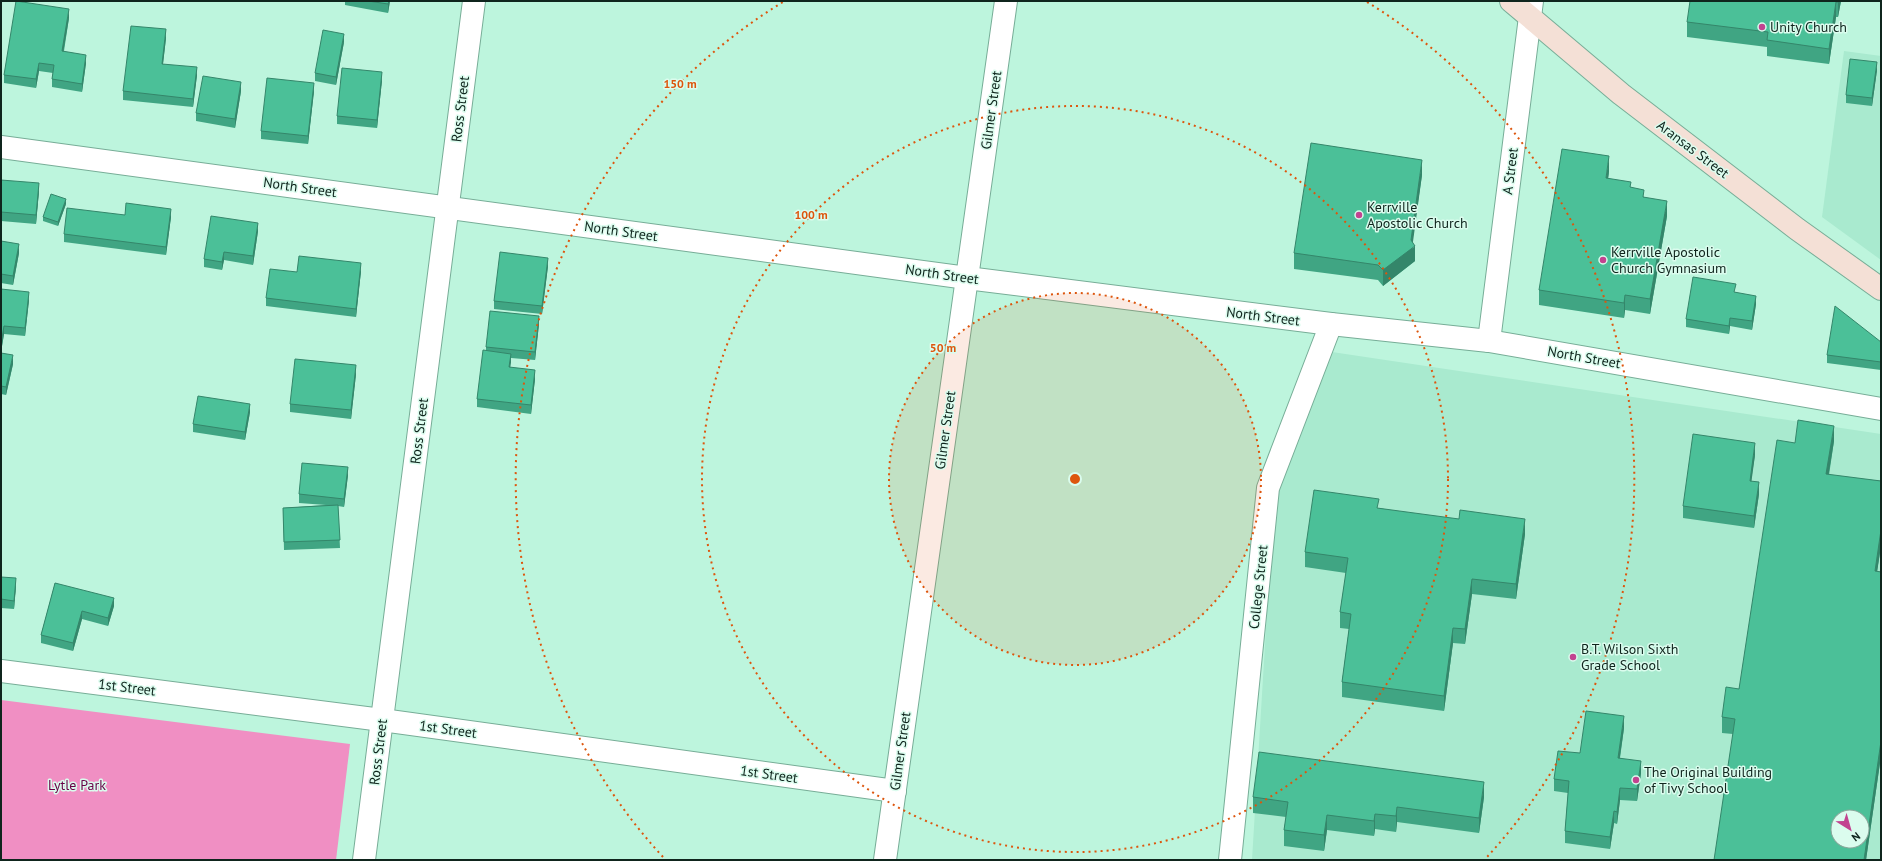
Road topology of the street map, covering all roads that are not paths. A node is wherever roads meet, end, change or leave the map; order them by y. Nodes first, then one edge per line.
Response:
1 (474, 1) edge
2 (1006, 1) edge
3 (1511, 1) edge
4 (1530, 9) edge
5 (1, 147) edge
6 (448, 207) junction
7 (967, 278) junction
8 (1881, 289) edge
9 (1331, 324) junction
10 (1489, 341) junction
11 (1881, 409) edge
12 (1, 671) edge
13 (382, 720) junction
14 (895, 791) junction
15 (364, 860) edge
16 (885, 860) edge
17 (1230, 860) edge

1 - 6 street, Ross Street
2 - 7 street, Gilmer Street
3 - 4 street, Aransas Street
4 - 8 street, Aransas Street
4 - 10 street, A Street
5 - 6 street, North Street
6 - 7 street, North Street
6 - 13 street, Ross Street
7 - 9 street, North Street
7 - 14 street, Gilmer Street
9 - 10 street, North Street
9 - 17 street, College Street
10 - 11 street, North Street
12 - 13 street, 1st Street
13 - 14 street, 1st Street
13 - 15 street, Ross Street
14 - 16 street, Gilmer Street

